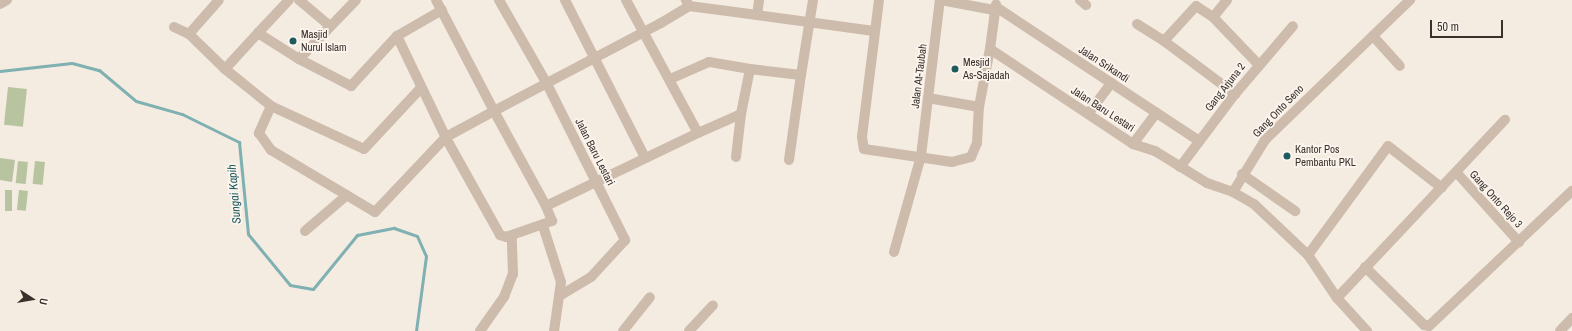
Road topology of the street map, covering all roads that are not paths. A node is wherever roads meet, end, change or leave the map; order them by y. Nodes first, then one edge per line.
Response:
1 (7, 0) edge
2 (220, 0) edge
3 (289, 0) edge
4 (299, 0) edge
5 (356, 0) edge
6 (436, 0) edge
7 (498, 0) edge
8 (565, 0) edge
9 (626, 0) edge
10 (759, 0) edge
11 (813, 0) edge
12 (879, 0) edge
13 (940, 0) edge
14 (1227, 0) edge
15 (1410, 0) edge
16 (688, 3) edge
17 (0, 4) edge
18 (995, 6) edge
19 (442, 10) junction
20 (757, 15) junction
21 (1213, 17) junction
22 (809, 23) junction
23 (1137, 24) dead end
24 (330, 26) junction
25 (1293, 26) dead end
26 (174, 27) dead end
27 (643, 31) junction
28 (874, 31) junction
29 (258, 33) junction
30 (189, 34) junction
31 (397, 36) junction
32 (1373, 36) junction
33 (1164, 41) junction
34 (990, 49) junction
35 (595, 57) junction
36 (299, 59) junction
37 (1258, 64) junction
38 (1400, 66) dead end
39 (225, 69) junction
40 (750, 69) junction
41 (801, 75) junction
42 (670, 79) junction
43 (546, 82) junction
44 (1111, 83) junction
45 (420, 89) junction
46 (1235, 94) junction
47 (928, 98) junction
48 (271, 106) junction
49 (979, 107) junction
50 (494, 111) junction
51 (1156, 113) junction
52 (741, 114) junction
53 (1088, 114) junction
54 (1505, 120) dead end
55 (698, 133) junction
56 (446, 137) junction
57 (1199, 141) junction
58 (1133, 144) junction
59 (921, 156) junction
60 (736, 157) dead end
61 (645, 158) junction
62 (789, 160) dead end
63 (1180, 167) junction
64 (1457, 173) junction
65 (1242, 174) junction
66 (596, 181) junction
67 (1442, 188) junction
68 (1572, 191) edge
69 (1233, 192) junction
70 (347, 195) junction
71 (546, 206) junction
72 (1295, 211) dead end
73 (543, 226) junction
74 (305, 231) dead end
75 (512, 236) junction
76 (1519, 242) junction
77 (894, 252) dead end
78 (1308, 255) junction
79 (1365, 267) junction
80 (561, 295) junction
81 (650, 297) dead end
82 (1337, 298) junction
83 (713, 305) dead end
84 (1572, 318) edge
85 (480, 331) edge
86 (554, 331) edge
87 (623, 331) edge
88 (690, 331) edge
89 (1367, 331) edge
90 (1560, 331) edge

1 - 17 street
2 - 30 street
3 - 29 street
4 - 24 street
5 - 24 street
6 - 19 street
7 - 43 street, Jalan Baru Lestari
8 - 35 street
9 - 27 street
10 - 20 street
11 - 22 street
12 - 28 street
13 - 18 street
13 - 47 street, Jalan At-Taubah
14 - 21 street
15 - 32 street, Gang Onto Seno
16 - 20 street
16 - 27 street
18 - 34 street
18 - 44 street, Jalan Srikandi
19 - 31 street
19 - 50 street
20 - 22 street
21 - 33 street
21 - 37 street
22 - 28 street
22 - 41 street
23 - 33 street
24 - 36 street
25 - 37 street, Gang Arjuna 2
26 - 30 street
27 - 35 street
27 - 42 street
28 - 59 street
29 - 36 street
29 - 39 street
30 - 39 street
31 - 36 street
31 - 45 street
32 - 38 street
32 - 65 street, Gang Onto Seno
33 - 46 street
34 - 49 street
34 - 53 street, Jalan Baru Lestari
35 - 43 street
35 - 61 street
37 - 46 street, Gang Arjuna 2
39 - 48 street
40 - 41 street
40 - 42 street
40 - 52 street
41 - 62 street
42 - 55 street
43 - 50 street
43 - 66 street, Jalan Baru Lestari
44 - 51 street, Jalan Srikandi
44 - 53 street
45 - 48 street
45 - 56 street
46 - 57 street, Gang Arjuna 2
47 - 49 street
47 - 59 street, Jalan At-Taubah
48 - 70 street
49 - 59 street
50 - 56 street
50 - 71 street
51 - 57 street, Jalan Srikandi
51 - 58 street
52 - 55 street
52 - 60 street
53 - 58 street, Jalan Baru Lestari
54 - 64 street
55 - 61 street
56 - 70 street
56 - 75 street
57 - 63 street, Gang Arjuna 2
58 - 63 street, Jalan Baru Lestari
59 - 77 street, Jalan At-Taubah
61 - 66 street
63 - 69 street, Jalan Baru Lestari
64 - 67 street
64 - 76 street, Gang Onto Rejo 3
65 - 69 street, Gang Onto Seno
65 - 72 street
66 - 71 street
66 - 80 street, Jalan Baru Lestari
67 - 78 street
67 - 79 street
68 - 76 street
69 - 78 street, Jalan Baru Lestari
70 - 74 street
71 - 73 street
73 - 75 street
73 - 80 street
75 - 85 street
76 - 79 street
78 - 82 street, Jalan Baru Lestari
79 - 82 street
80 - 86 street
81 - 87 street
82 - 89 street, Jalan Baru Lestari
83 - 88 street
84 - 90 street

